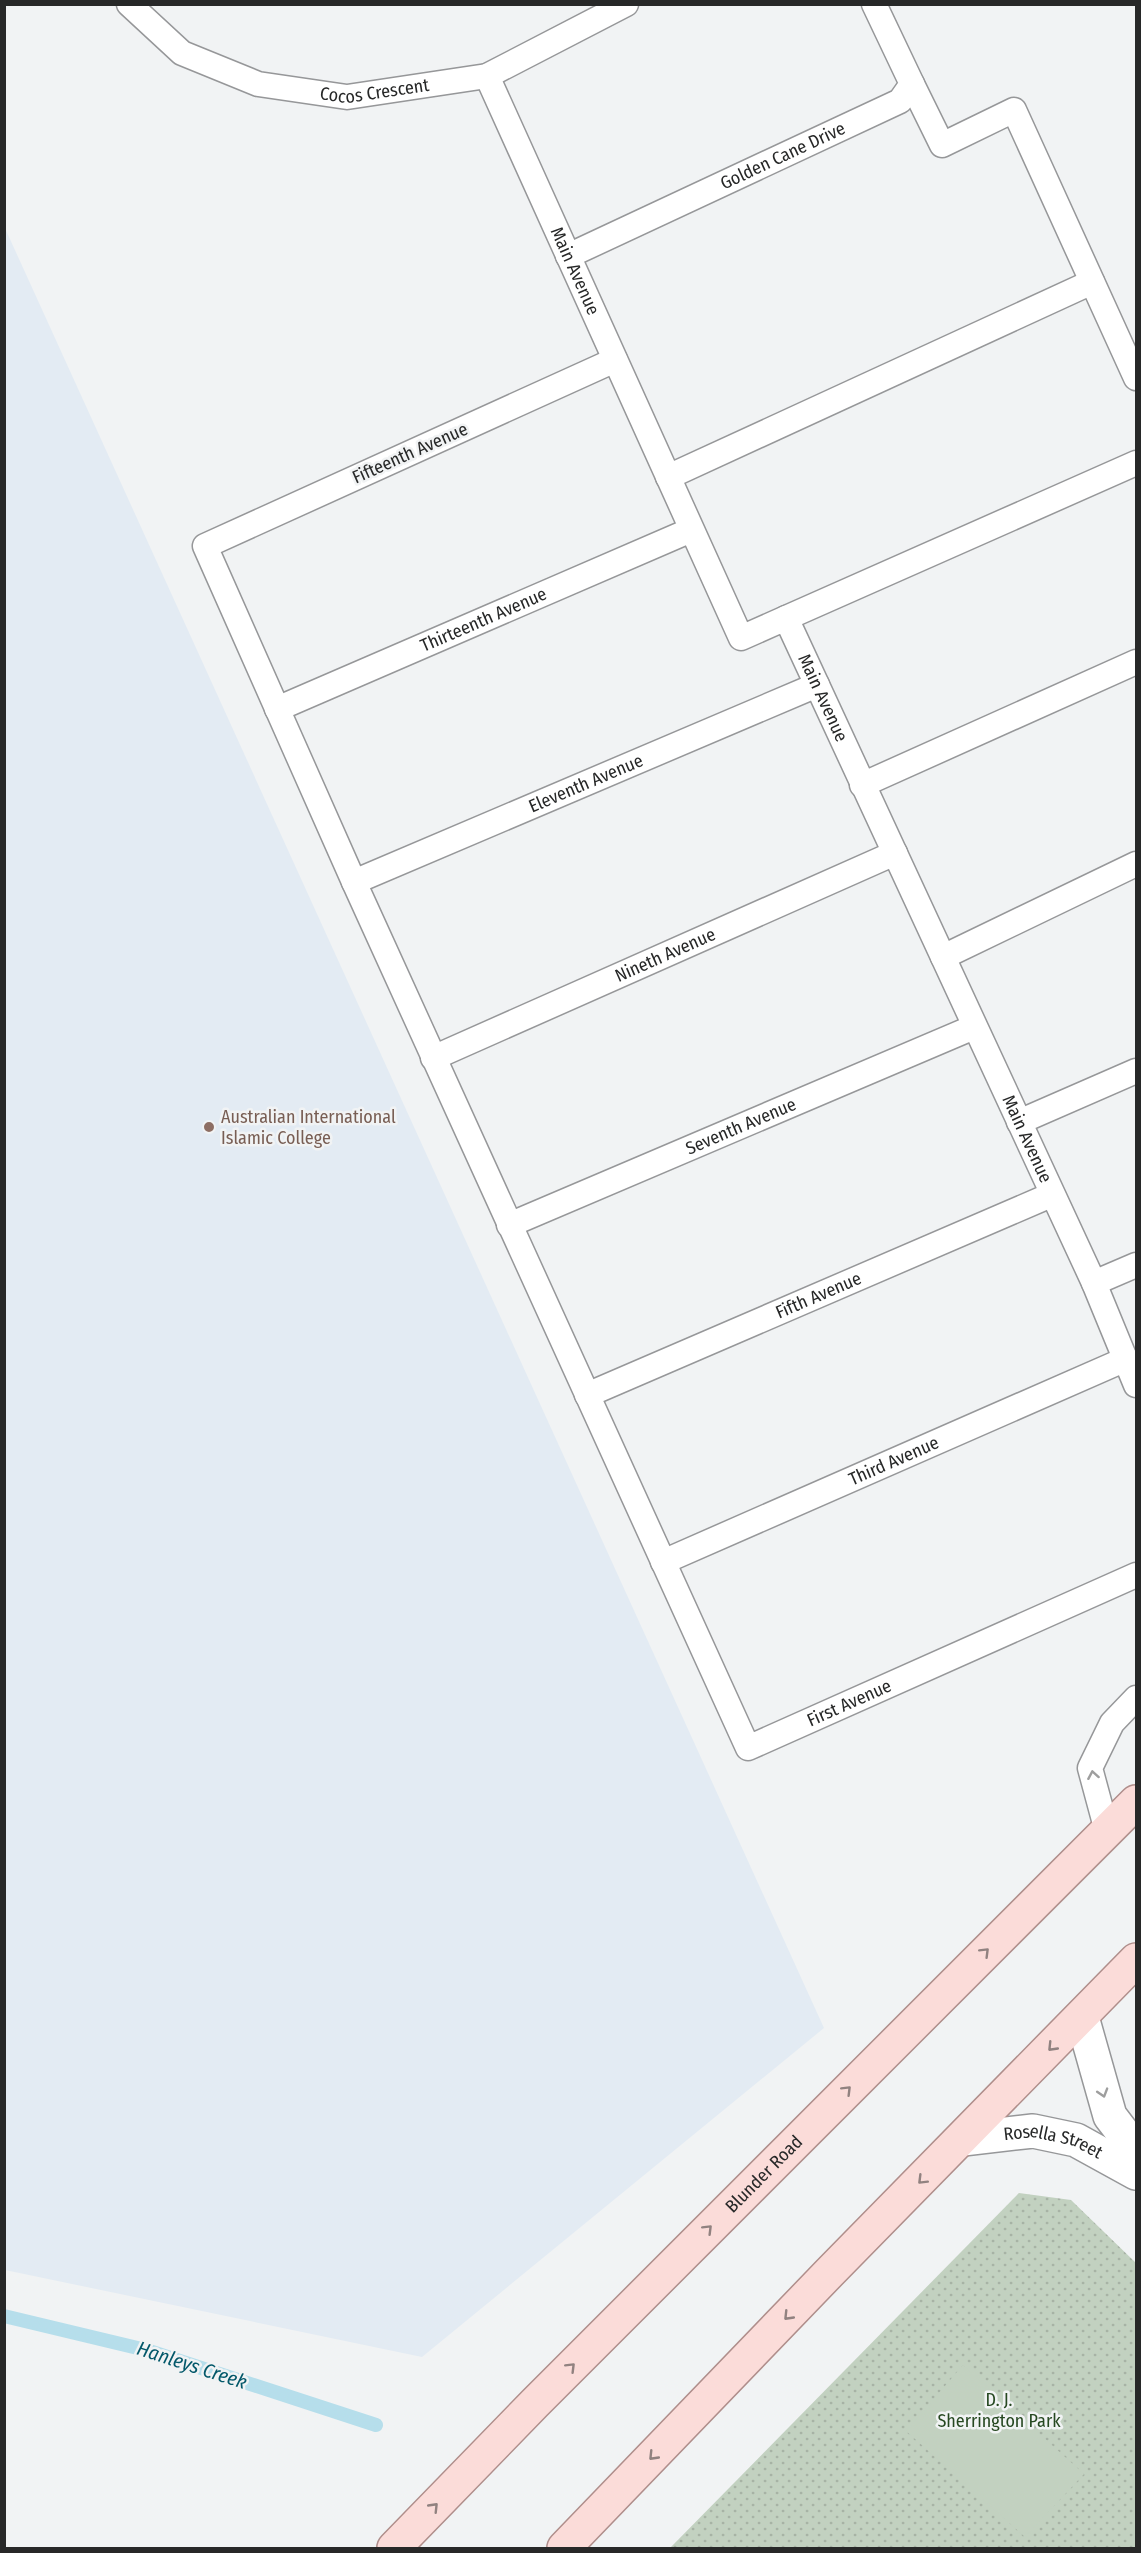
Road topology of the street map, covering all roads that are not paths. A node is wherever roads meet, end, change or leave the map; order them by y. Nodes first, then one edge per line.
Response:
1 (129, 4) edge
2 (874, 4) edge
3 (615, 7) edge
4 (487, 76) junction
5 (912, 84) junction
6 (568, 256) junction
7 (1092, 282) junction
8 (615, 360) junction
9 (1137, 378) edge
10 (1137, 463) edge
11 (668, 477) junction
12 (691, 530) junction
13 (786, 618) junction
14 (1137, 662) edge
15 (817, 685) junction
16 (277, 709) junction
17 (862, 785) junction
18 (895, 853) junction
19 (1137, 864) edge
20 (354, 882) junction
21 (944, 957) junction
22 (974, 1027) junction
23 (433, 1058) junction
24 (1137, 1071) edge
25 (1019, 1122) junction
26 (1051, 1195) junction
27 (509, 1225) junction
28 (1137, 1265) edge
29 (1094, 1283) junction
30 (1126, 1359) junction
31 (1137, 1385) edge
32 (587, 1395) junction
33 (663, 1562) junction
34 (1137, 1575) edge
35 (1137, 1698) edge
36 (1137, 1802) edge
37 (1107, 1832) junction
38 (1137, 1960) edge
39 (1082, 2017) junction
40 (963, 2139) junction
41 (1137, 2150) edge
42 (1137, 2173) edge
43 (394, 2548) edge
44 (564, 2548) edge

1 - 4 lane, Cocos Crescent
2 - 5 lane
3 - 4 lane, Cocos Crescent
4 - 6 lane, Main Avenue
5 - 6 lane, Golden Cane Drive
5 - 7 lane
6 - 8 lane, Main Avenue
7 - 9 lane
7 - 11 lane
8 - 11 lane, Main Avenue
8 - 16 lane, Fifteenth Avenue
10 - 13 lane
11 - 12 lane, Main Avenue
12 - 13 lane, Main Avenue
12 - 16 lane, Thirteenth Avenue
13 - 15 lane, Main Avenue
14 - 17 lane
15 - 17 lane, Main Avenue
15 - 20 lane, Eleventh Avenue
16 - 20 lane
17 - 18 lane, Main Avenue
18 - 21 lane, Main Avenue
18 - 23 lane, Nineth Avenue
19 - 21 lane
20 - 23 lane
21 - 22 lane, Main Avenue
22 - 25 lane, Main Avenue
22 - 27 lane, Seventh Avenue
23 - 27 lane
24 - 25 lane
25 - 26 lane, Main Avenue
26 - 29 lane, Main Avenue
26 - 32 lane, Fifth Avenue
27 - 32 lane
28 - 29 lane
29 - 30 lane, Main Avenue
30 - 31 lane, Main Avenue
30 - 33 lane, Third Avenue
32 - 33 lane
33 - 34 lane, First Avenue
37 -> 35 lane
36 - 37 main road, Blunder Road
43 -> 37 main road, Blunder Road
38 - 39 main road
39 -> 40 main road
39 -> 41 street, Rosella Street
40 - 42 street, Rosella Street
40 -> 44 main road

